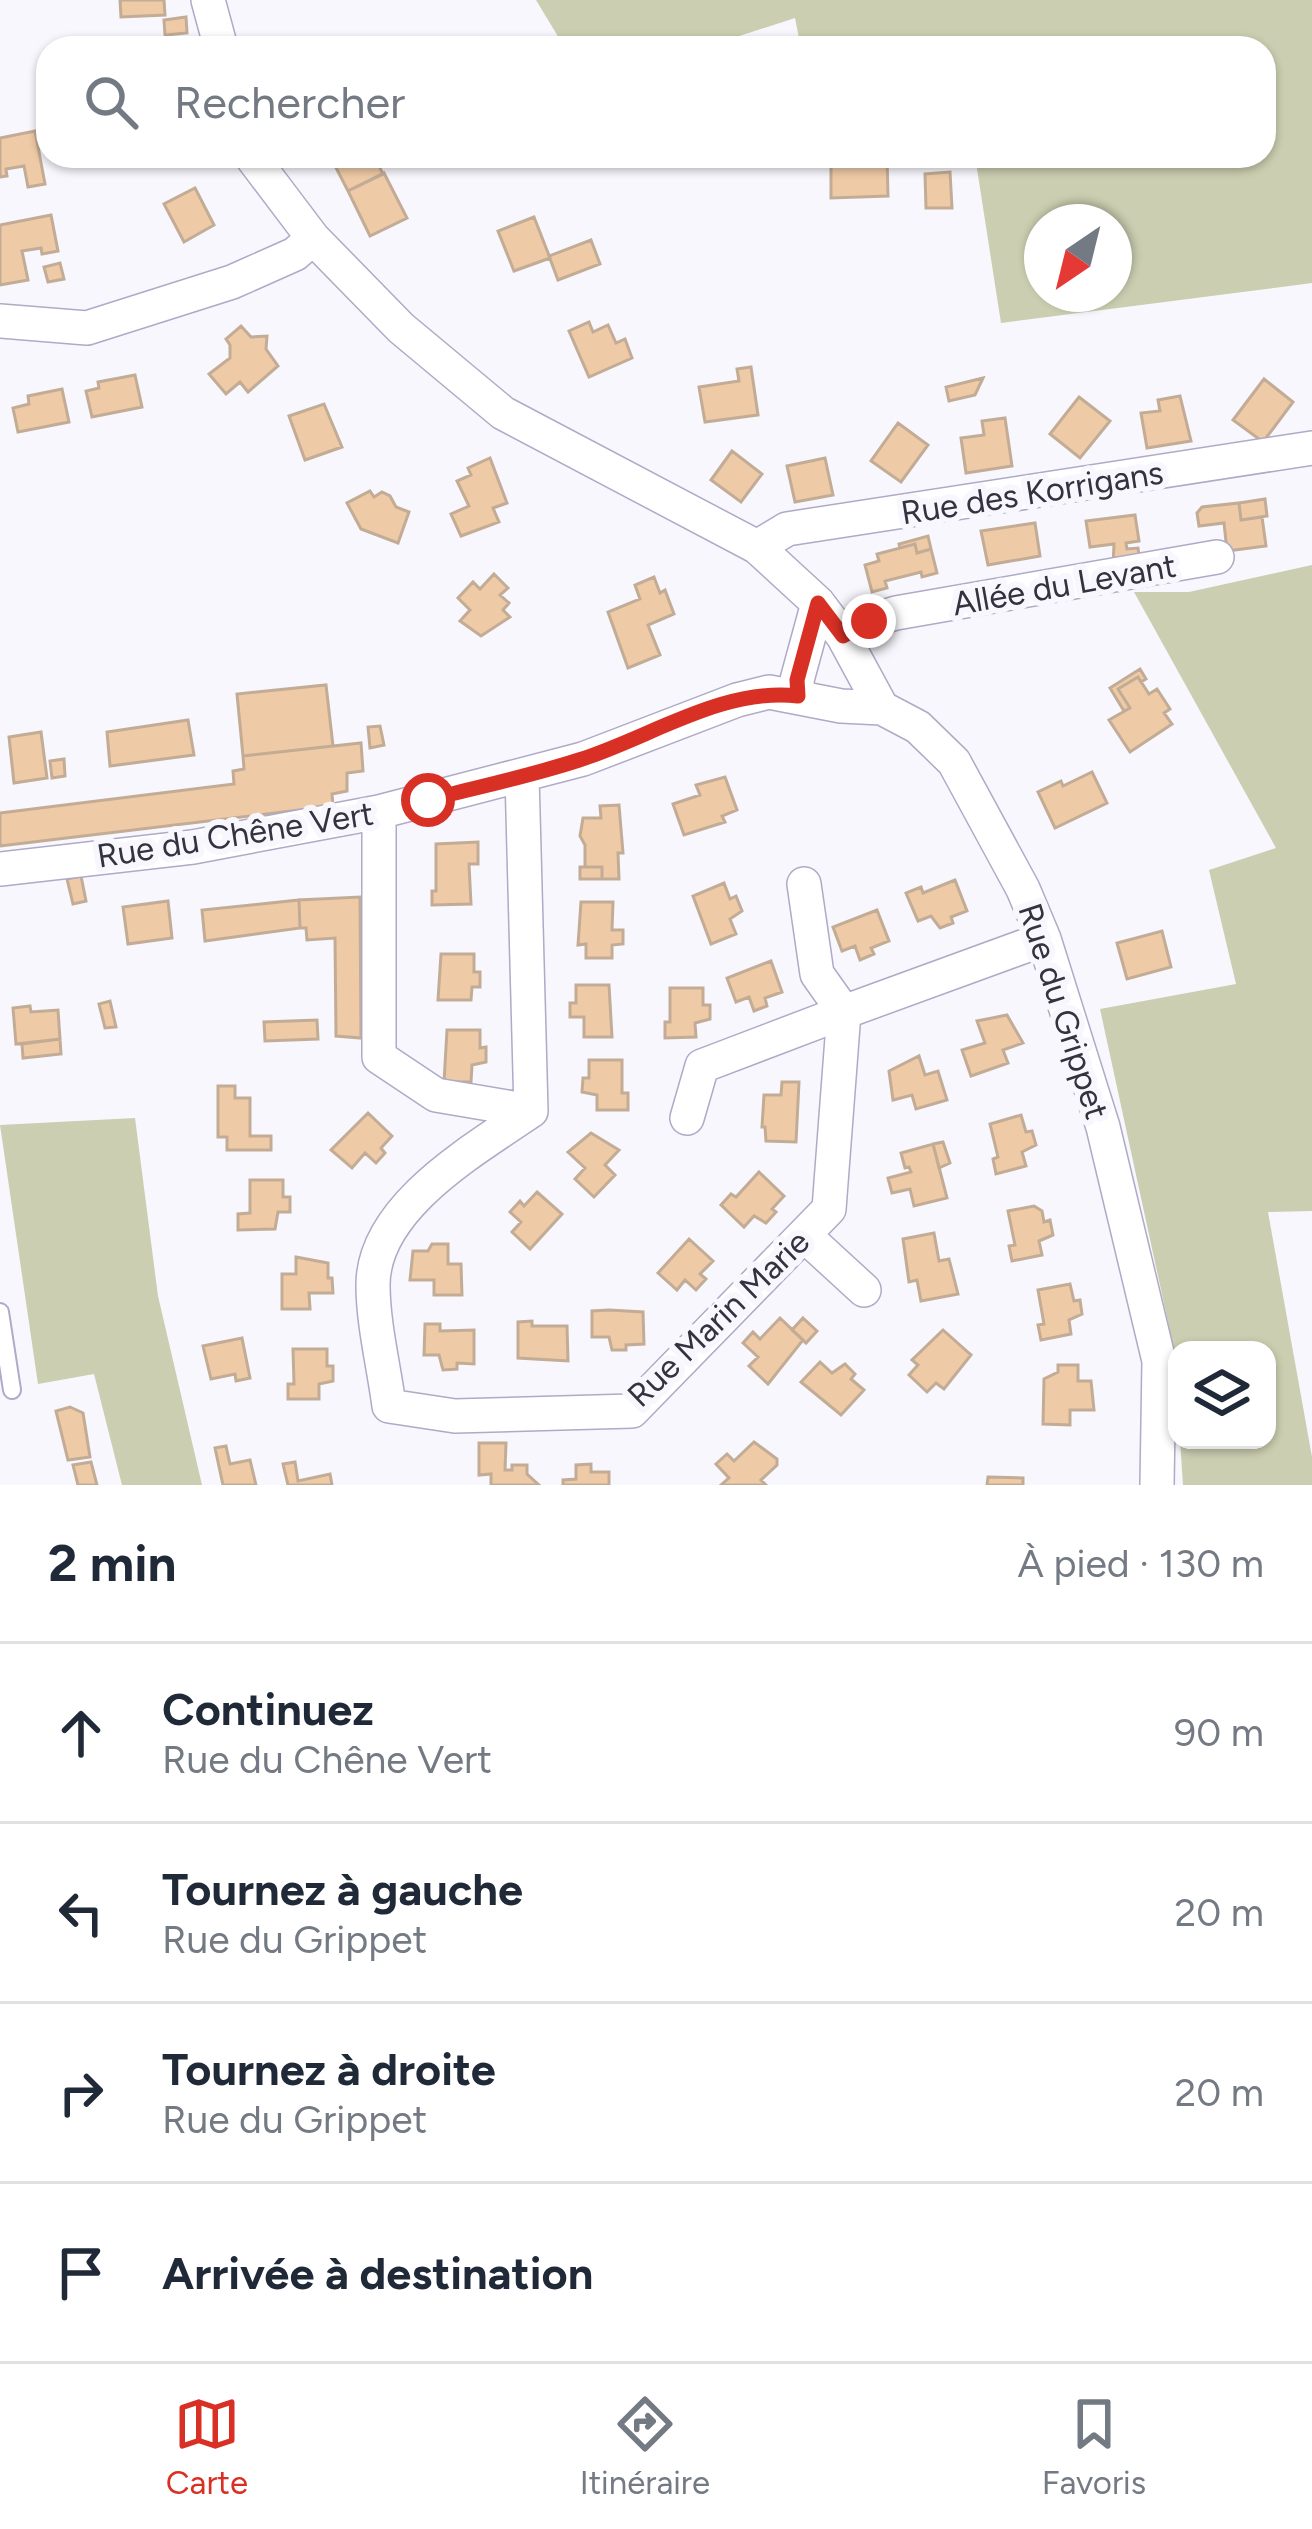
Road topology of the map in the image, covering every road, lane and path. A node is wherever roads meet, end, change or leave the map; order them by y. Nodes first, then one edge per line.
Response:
1 (208, 0) edge
2 (217, 36) edge
3 (259, 168) edge
4 (314, 238) junction
5 (0, 321) edge
6 (1312, 448) edge
7 (757, 547) junction
8 (1217, 557) dead end
9 (818, 603) junction
10 (843, 636) junction
11 (798, 696) junction
12 (882, 708) junction
13 (522, 776) junction
14 (379, 812) junction
15 (0, 868) edge
16 (804, 884) dead end
17 (1044, 939) junction
18 (844, 1012) junction
19 (531, 1111) junction
20 (688, 1118) dead end
21 (804, 1235) junction
22 (864, 1290) dead end
23 (0, 1312) edge
24 (12, 1390) dead end
25 (1157, 1485) edge

1 - 2 street
3 - 4 street, Rue du Grippet
4 - 5 street
4 - 7 street, Rue du Grippet
6 - 7 street, Rue des Korrigans
7 - 9 street, Rue du Grippet
8 - 10 street, Allée du Levant
9 - 10 street, Rue du Grippet
9 - 11 street
10 - 12 street, Rue du Grippet
11 - 12 street, Rue du Chêne Vert
11 - 13 street, Rue du Chêne Vert
12 - 17 street, Rue du Grippet
13 - 14 street, Rue du Chêne Vert
13 - 19 street
14 - 15 street, Rue du Chêne Vert
14 - 19 street
16 - 18 street
17 - 18 street
17 - 25 street, Rue du Grippet
18 - 20 street
18 - 21 street, Rue Marin Marie
19 - 21 street, Rue Marin Marie
21 - 22 street
23 - 24 lane

